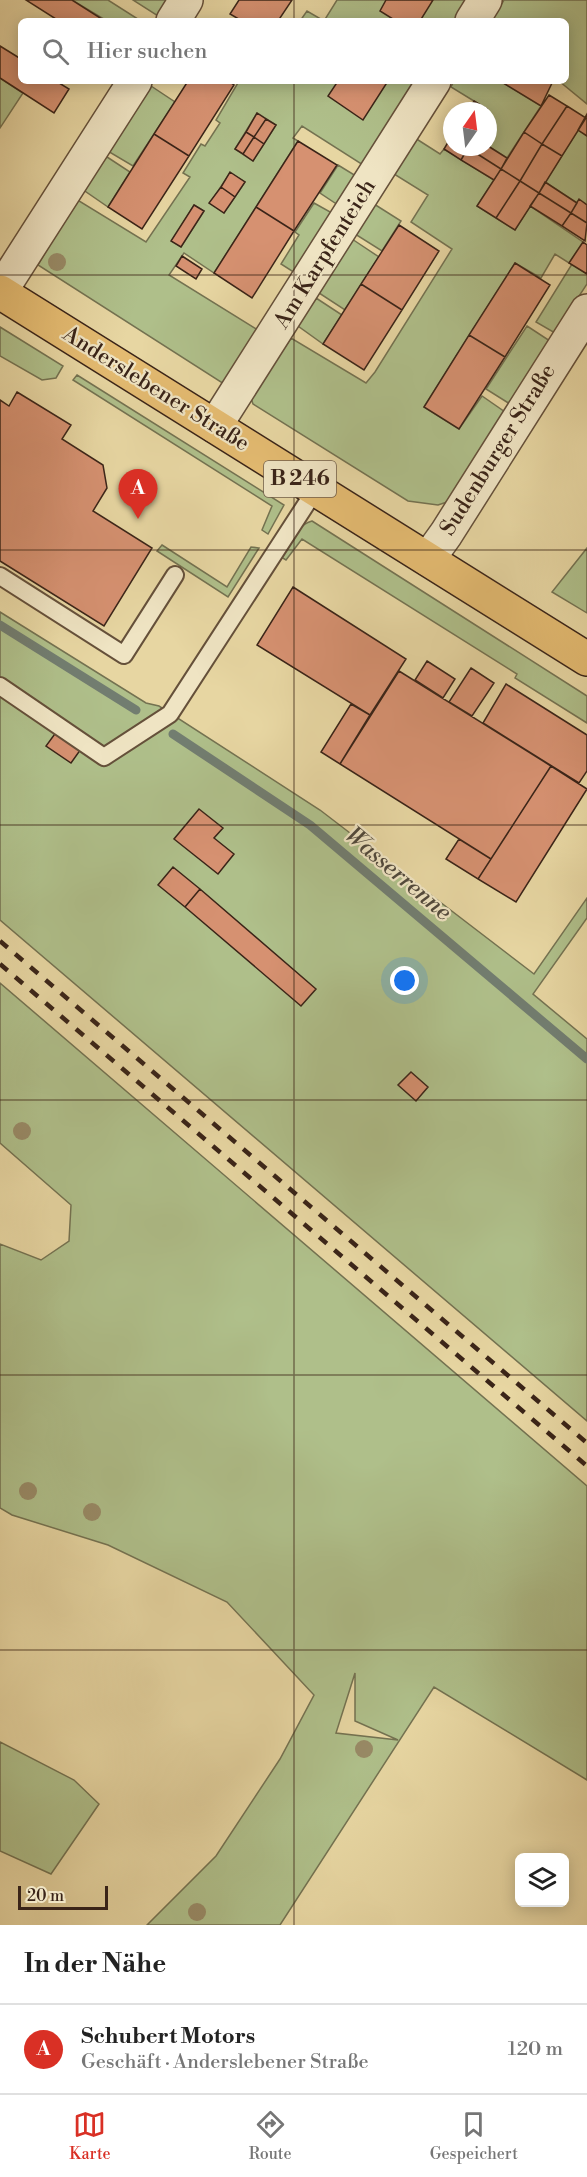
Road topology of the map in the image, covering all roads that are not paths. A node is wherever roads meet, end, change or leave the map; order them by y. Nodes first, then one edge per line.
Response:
1 (186, 0) edge
2 (485, 0) edge
3 (175, 18) edge
4 (474, 18) edge
5 (133, 84) edge
6 (432, 84) edge
7 (0, 292) edge
8 (587, 311) edge
9 (215, 426) junction
10 (316, 489) junction
11 (428, 559) junction
12 (175, 574) dead end
13 (0, 576) edge
14 (587, 659) edge
15 (0, 686) edge

1 - 3 street
2 - 4 street
5 - 7 street
6 - 9 street, Am Karpfenteich
7 - 9 main road, Anderslebener Straße / B 246
8 - 11 street, Sudenburger Straße
9 - 10 main road, Anderslebener Straße / B 246
10 - 11 main road, Anderslebener Straße / B 246
10 - 15 lane
11 - 14 main road, Anderslebener Straße / B 246
12 - 13 lane

